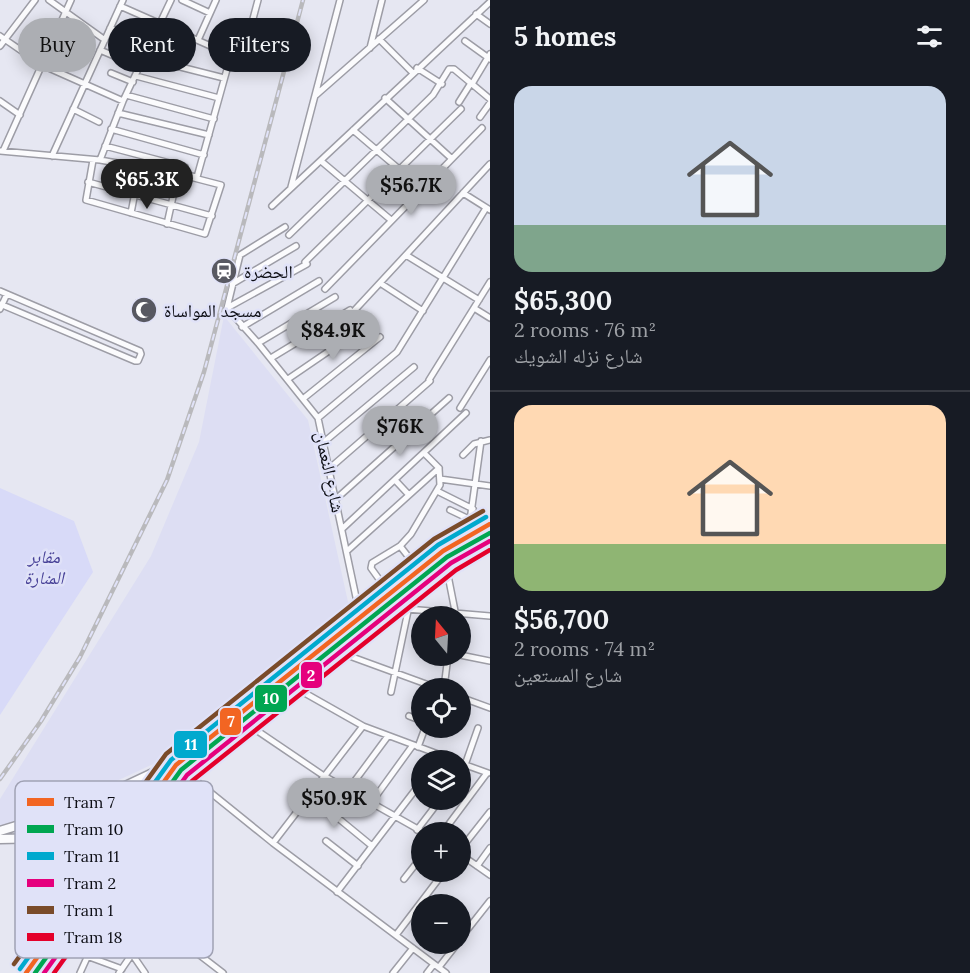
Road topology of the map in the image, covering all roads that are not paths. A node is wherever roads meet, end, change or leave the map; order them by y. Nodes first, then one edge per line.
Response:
1 (35, 0) edge
2 (49, 0) edge
3 (71, 0) edge
4 (123, 0) edge
5 (171, 0) edge
6 (182, 0) edge
7 (216, 0) edge
8 (258, 0) edge
9 (340, 0) edge
10 (382, 0) edge
11 (424, 0) edge
12 (490, 2) edge
13 (120, 6) junction
14 (66, 12) junction
15 (210, 13) junction
16 (476, 14) junction
17 (63, 18) edge
18 (115, 18) edge
19 (147, 18) edge
20 (163, 18) edge
21 (253, 18) edge
22 (490, 24) edge
23 (108, 33) edge
24 (2, 38) edge
25 (379, 39) junction
26 (105, 40) junction
27 (198, 40) joint
28 (465, 41) dead end
29 (208, 45) edge
30 (0, 46) edge
31 (369, 48) junction
32 (18, 49) edge
33 (100, 50) junction
34 (108, 53) edge
35 (489, 57) edge
36 (414, 70) junction
37 (196, 71) edge
38 (39, 72) edge
39 (57, 72) edge
40 (138, 72) edge
41 (226, 72) edge
42 (111, 73) dead end
43 (136, 76) junction
44 (224, 78) junction
45 (133, 82) junction
46 (472, 83) junction
47 (442, 84) junction
48 (84, 85) junction
49 (315, 96) junction
50 (125, 98) junction
51 (219, 98) junction
52 (385, 98) junction
53 (0, 101) edge
54 (490, 101) edge
55 (459, 102) dead end
56 (73, 109) junction
57 (461, 109) dead end
58 (118, 112) junction
59 (20, 115) junction
60 (480, 117) dead end
61 (214, 119) junction
62 (409, 120) junction
63 (99, 122) dead end
64 (482, 128) dead end
65 (111, 129) junction
66 (353, 130) junction
67 (209, 135) junction
68 (0, 138) edge
69 (431, 139) junction
70 (7, 143) junction
71 (105, 146) junction
72 (2, 151) edge
73 (377, 151) junction
74 (204, 155) junction
75 (52, 156) junction
76 (451, 158) junction
77 (93, 160) junction
78 (100, 160) junction
79 (321, 161) junction
80 (490, 164) edge
81 (140, 166) junction
82 (185, 167) dead end
83 (400, 170) junction
84 (178, 174) junction
85 (197, 176) junction
86 (88, 182) junction
87 (347, 182) junction
88 (291, 189) junction
89 (463, 193) junction
90 (135, 195) junction
91 (369, 201) junction
92 (171, 205) junction
93 (272, 206) dead end
94 (488, 209) edge
95 (131, 213) junction
96 (212, 216) junction
97 (391, 220) junction
98 (167, 224) junction
99 (285, 227) dead end
100 (289, 235) dead end
101 (296, 246) dead end
102 (406, 255) junction
103 (444, 278) junction
104 (319, 281) dead end
105 (490, 282) edge
106 (381, 283) junction
107 (232, 284) junction
108 (326, 289) dead end
109 (0, 291) edge
110 (484, 292) junction
111 (7, 294) junction
112 (490, 296) edge
113 (335, 297) dead end
114 (479, 300) junction
115 (1, 306) edge
116 (227, 308) junction
117 (474, 308) junction
118 (423, 311) junction
119 (490, 318) edge
120 (367, 325) dead end
121 (242, 327) junction
122 (381, 337) dead end
123 (258, 343) junction
124 (271, 358) junction
125 (490, 360) edge
126 (414, 367) dead end
127 (288, 379) junction
128 (304, 398) junction
129 (448, 398) dead end
130 (460, 408) dead end
131 (466, 413) dead end
132 (318, 418) junction
133 (490, 440) edge
134 (481, 441) junction
135 (324, 442) junction
136 (424, 453) junction
137 (463, 455) dead end
138 (330, 468) junction
139 (438, 468) junction
140 (440, 479) junction
141 (395, 480) junction
142 (476, 484) junction
143 (490, 486) edge
144 (436, 491) junction
145 (409, 495) junction
146 (336, 499) junction
147 (473, 509) junction
148 (450, 510) dead end
149 (471, 520) junction
150 (490, 522) edge
151 (342, 529) junction
152 (468, 535) junction
153 (400, 546) junction
154 (443, 550) junction
155 (347, 551) junction
156 (418, 569) junction
157 (389, 593) junction
158 (372, 606) junction
159 (454, 606) edge
160 (408, 611) junction
161 (411, 611) edge
162 (471, 615) edge
163 (360, 616) junction
164 (490, 616) edge
165 (322, 646) junction
166 (471, 657) edge
167 (490, 661) edge
168 (395, 674) junction
169 (280, 679) junction
170 (411, 679) edge
171 (391, 692) dead end
172 (471, 701) edge
173 (490, 708) edge
174 (234, 715) junction
175 (363, 726) junction
176 (478, 728) dead end
177 (388, 736) junction
178 (420, 738) edge
179 (416, 746) junction
180 (424, 750) edge
181 (469, 750) edge
182 (174, 764) junction
183 (471, 767) edge
184 (488, 773) edge
185 (324, 776) junction
186 (138, 781) edge
187 (159, 781) edge
188 (195, 781) edge
189 (348, 790) junction
190 (213, 795) edge
191 (310, 795) junction
192 (411, 795) edge
193 (371, 803) junction
194 (490, 812) edge
195 (394, 816) junction
196 (451, 822) edge
197 (411, 826) edge
198 (15, 827) edge
199 (0, 831) edge
200 (471, 837) edge
201 (0, 839) edge
202 (15, 839) edge
203 (326, 841) dead end
204 (273, 843) junction
205 (372, 846) junction
206 (490, 848) edge
207 (471, 861) edge
208 (358, 866) junction
209 (477, 866) junction
210 (411, 871) edge
211 (490, 875) edge
212 (405, 879) dead end
213 (436, 882) edge
214 (337, 892) junction
215 (490, 901) edge
216 (471, 925) edge
217 (396, 935) junction
218 (411, 946) edge
219 (411, 950) edge
220 (421, 954) edge
221 (447, 954) edge
222 (34, 958) edge
223 (87, 958) edge
224 (89, 958) edge
225 (129, 958) edge
226 (134, 958) edge
227 (203, 958) edge
228 (30, 964) junction
229 (436, 966) junction
230 (120, 971) edge
231 (143, 972) edge
232 (24, 973) edge
233 (51, 973) edge
234 (80, 973) edge
235 (223, 973) edge
236 (393, 973) edge
237 (427, 973) edge
238 (446, 973) edge

1 - 24 street
2 - 14 street
3 - 14 street
4 - 13 street
5 - 20 street
6 - 15 street
7 - 15 street
8 - 21 street
9 - 49 street
10 - 31 street
11 - 25 street
12 - 16 street
13 - 18 street
13 - 19 street
14 - 17 street
14 - 26 street
15 - 27 street
16 - 22 street
16 - 36 street
23 - 26 street
24 - 30 street
24 - 32 street
25 - 31 street
25 - 36 street
26 - 33 street
27 - 29 street
28 - 35 street
31 - 49 street
33 - 34 street
33 - 48 street
35 - 46 street
36 - 47 street
36 - 52 street
37 - 44 street
38 - 59 street
39 - 48 street
40 - 43 street
41 - 44 street
42 - 45 street
43 - 45 street
43 - 51 street
44 - 51 street
45 - 50 street
46 - 47 street
46 - 54 street
46 - 55 street
47 - 62 street
48 - 50 street
48 - 56 street
49 - 88 street
50 - 58 street
50 - 61 street
51 - 61 street
52 - 62 street
52 - 66 street
53 - 59 street
54 - 60 street
56 - 63 street
56 - 75 street
57 - 69 street
58 - 65 street
58 - 67 street
59 - 70 street
61 - 67 street
62 - 69 street
62 - 73 street
64 - 76 street
65 - 71 street
65 - 74 street
66 - 73 street
66 - 79 street
67 - 74 street
68 - 70 street
69 - 76 street
69 - 83 street
70 - 72 street
71 - 78 street
71 - 82 street
72 - 75 street
73 - 83 street
73 - 87 street
74 - 85 street
75 - 77 street
76 - 97 street
77 - 78 street
77 - 86 street
78 - 81 street
79 - 87 street
79 - 88 street
80 - 89 street
81 - 84 street
81 - 90 street
83 - 91 street
84 - 85 street
84 - 92 street
85 - 96 street
86 - 90 street
86 - 95 street
87 - 91 street
87 - 100 street
88 - 93 street
89 - 94 street
89 - 102 street
90 - 92 street
90 - 95 street
91 - 97 street
91 - 116 street
92 - 96 street
92 - 98 street
94 - 103 street
95 - 98 street
96 - 98 street
97 - 108 street
99 - 107 street
101 - 107 street
102 - 103 street
102 - 106 street
103 - 114 street
103 - 118 street
104 - 121 street
105 - 110 street
106 - 118 street
106 - 124 street
107 - 116 street
109 - 111 street
110 - 112 street
110 - 114 street
111 - 115 street
111 - 115 street
113 - 123 street
114 - 117 street
116 - 121 street, شارع النعمان
117 - 119 street
117 - 138 street
118 - 132 street
120 - 127 street
121 - 123 street, شارع النعمان
122 - 128 street
123 - 124 street, شارع النعمان
124 - 127 street, شارع النعمان
125 - 130 street
126 - 135 street
127 - 128 street, شارع النعمان
128 - 132 street, شارع النعمان
129 - 146 street
131 - 136 street
132 - 135 street, شارع النعمان
133 - 134 street
134 - 137 street
134 - 142 street
135 - 138 street, شارع النعمان
136 - 139 street
136 - 141 street
138 - 146 street, شارع النعمان
139 - 140 street
139 - 145 street
140 - 142 street
140 - 144 street
141 - 145 street
141 - 151 street
142 - 143 street
142 - 147 street
144 - 147 street
144 - 153 street
145 - 155 street
146 - 151 street, شارع النعمان
147 - 149 street
148 - 149 street
149 - 152 street
150 - 152 main road
151 - 155 street, شارع النعمان
152 - 154 main road
153 - 156 street
153 - 157 street
154 - 156 main road
154 - 159 street
155 - 163 street, شارع النعمان
156 - 157 main road
157 - 158 main road
158 - 160 street
158 - 163 main road
160 - 161 street
160 - 168 street
162 - 164 street
163 - 165 main road
165 - 168 street
165 - 169 main road
166 - 167 street
168 - 170 street
168 - 171 street
169 - 174 main road
169 - 175 street
172 - 173 street
174 - 182 main road
174 - 185 street
175 - 177 street
175 - 185 street
176 - 181 street
177 - 179 street
177 - 189 street
178 - 179 street
179 - 180 street
179 - 193 street
182 - 186 main road
182 - 187 main road
182 - 188 street
183 - 184 street
184 - 196 street
185 - 189 street
185 - 191 street
189 - 193 street
190 - 204 street
191 - 204 street
191 - 205 street
192 - 195 street
193 - 195 street
194 - 200 street
195 - 197 street
195 - 205 street
198 - 199 main road
201 - 202 main road
203 - 208 street
204 - 214 street
205 - 208 street
206 - 209 street
207 - 209 street
208 - 214 street
209 - 211 street
210 - 212 street
213 - 217 street
214 - 217 street
215 - 216 street
217 - 218 street
219 - 236 street
220 - 229 street
221 - 229 street
222 - 228 street
223 - 234 street
224 - 230 street
225 - 230 street
226 - 231 street
227 - 235 street
228 - 232 street
228 - 233 street
229 - 237 street
229 - 238 street

